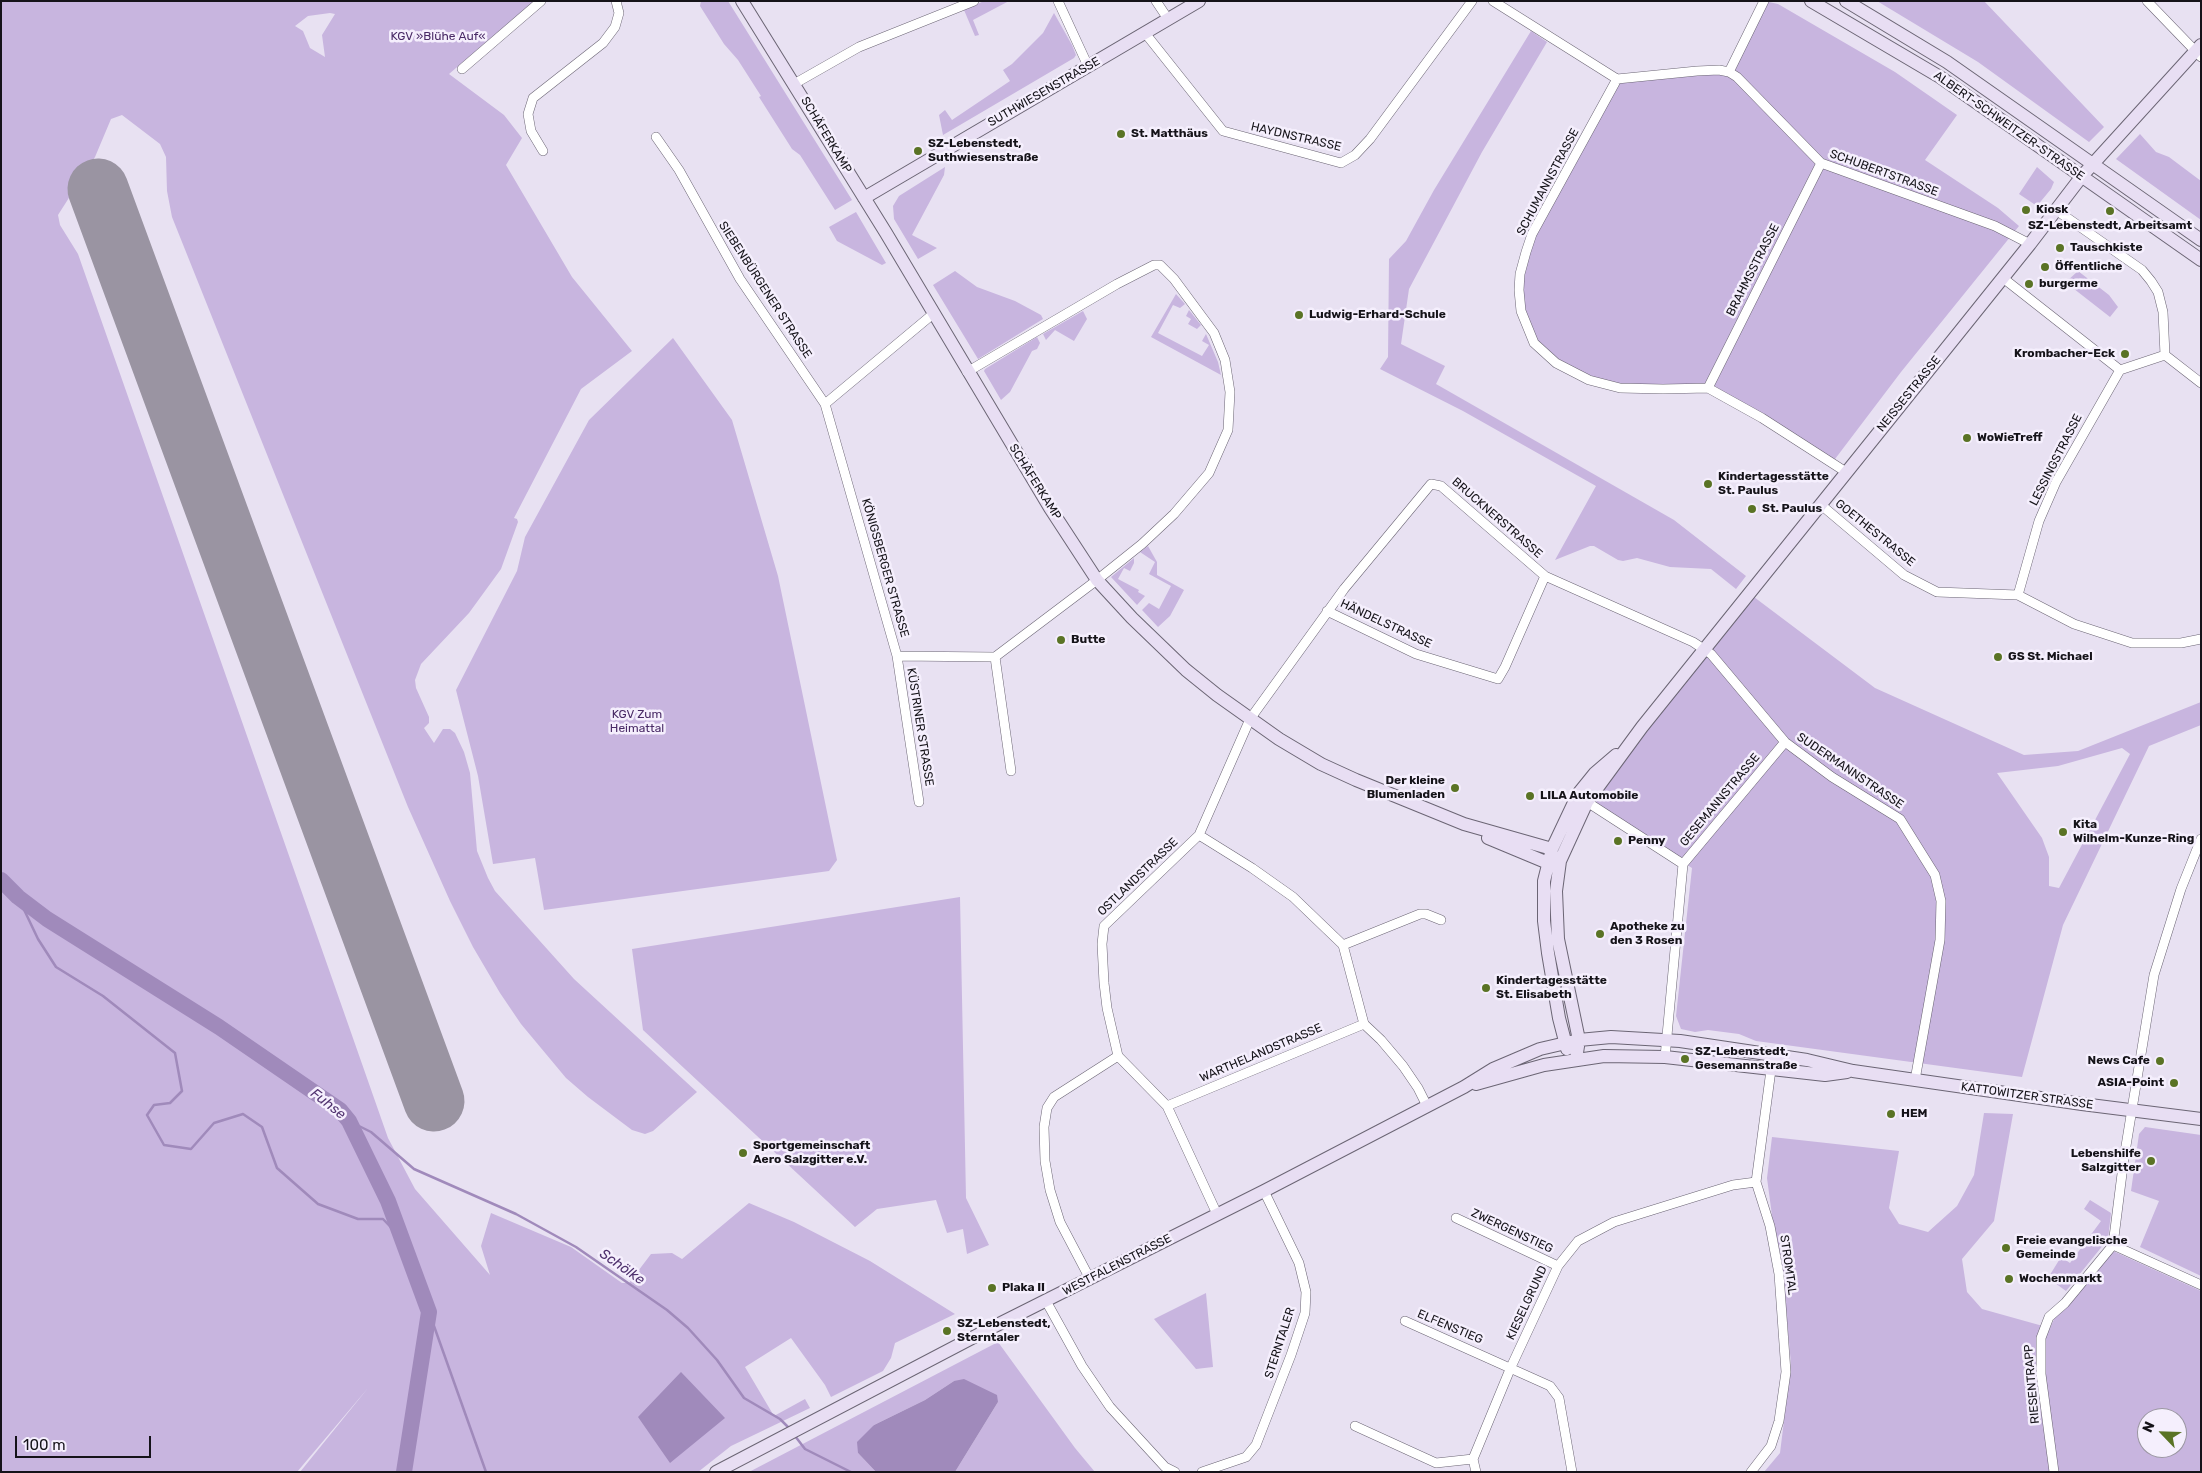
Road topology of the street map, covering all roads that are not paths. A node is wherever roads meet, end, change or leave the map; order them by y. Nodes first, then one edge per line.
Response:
1 (541, 1) edge
2 (616, 1) edge
3 (742, 1) edge
4 (974, 1) edge
5 (1058, 1) edge
6 (1156, 1) edge
7 (1199, 1) edge
8 (1472, 1) edge
9 (1493, 1) edge
10 (1764, 1) edge
11 (1811, 1) edge
12 (1846, 1) edge
13 (2147, 1) edge
14 (1168, 19) junction
15 (1145, 33) junction
16 (2199, 51) edge
17 (1088, 66) junction
18 (462, 69) dead end
19 (1729, 72) junction
20 (1617, 79) junction
21 (794, 84) junction
22 (656, 137) dead end
23 (543, 151) dead end
24 (2093, 163) junction
25 (1821, 164) junction
26 (2082, 176) junction
27 (864, 198) junction
28 (2056, 210) junction
29 (2201, 240) edge
30 (2030, 244) junction
31 (2201, 260) edge
32 (2003, 278) junction
33 (933, 314) junction
34 (2165, 355) junction
35 (2120, 370) junction
36 (967, 372) junction
37 (2201, 383) edge
38 (1708, 388) junction
39 (825, 404) junction
40 (1846, 472) junction
41 (1820, 504) junction
42 (1545, 576) junction
43 (1097, 580) junction
44 (2018, 594) junction
45 (1327, 611) junction
46 (2201, 639) edge
47 (1705, 650) junction
48 (896, 656) junction
49 (994, 657) junction
50 (1250, 719) junction
51 (1785, 742) junction
52 (1625, 749) junction
53 (1011, 770) dead end
54 (919, 802) dead end
55 (1589, 803) junction
56 (1464, 824) junction
57 (1199, 835) junction
58 (2201, 839) edge
59 (1552, 849) junction
60 (1554, 862) junction
61 (1683, 864) junction
62 (1441, 920) dead end
63 (1343, 945) junction
64 (1364, 1024) junction
65 (1579, 1040) junction
66 (1667, 1040) junction
67 (1564, 1043) junction
68 (1773, 1055) junction
69 (1118, 1056) junction
70 (1665, 1057) junction
71 (1576, 1059) junction
72 (1771, 1070) junction
73 (1852, 1071) junction
74 (1915, 1080) junction
75 (1464, 1087) junction
76 (1167, 1106) junction
77 (1427, 1106) junction
78 (2132, 1110) junction
79 (2201, 1119) edge
80 (1756, 1182) junction
81 (1264, 1191) junction
82 (1217, 1214) junction
83 (1456, 1218) dead end
84 (2113, 1245) junction
85 (1558, 1266) junction
86 (1090, 1279) junction
87 (2201, 1285) edge
88 (1046, 1301) junction
89 (1406, 1322) dead end
90 (1511, 1368) junction
91 (1355, 1426) dead end
92 (1472, 1459) junction
93 (716, 1472) edge
94 (1175, 1472) edge
95 (1202, 1472) edge
96 (1476, 1472) edge
97 (1572, 1472) edge
98 (1751, 1472) edge
99 (2054, 1472) edge

1 - 18 street
2 - 23 street
3 - 21 street, SCHÄFERKAMP
4 - 21 street
5 - 17 street
6 - 14 street
7 - 14 street, SUTHWIESENSTRASSE
8 - 15 street, HAYDNSTRASSE
9 - 20 street
10 - 19 street
11 - 26 street, ALBERT-SCHWEITZER-STRASSE
12 - 24 street, ALBERT-SCHWEITZER-STRASSE
13 - 16 street
14 - 15 street, SUTHWIESENSTRASSE
15 - 17 street, SUTHWIESENSTRASSE
16 - 24 street, NEISSESTRASSE
17 - 27 street, SUTHWIESENSTRASSE
19 - 20 street
19 - 25 street, SCHUBERTSTRASSE
20 - 38 street, SCHUMANNSTRASSE
21 - 27 street, SCHÄFERKAMP
22 - 39 street, SIEBENBÜRGENER STRASSE
24 - 26 street, NEISSESTRASSE
24 - 29 street, ALBERT-SCHWEITZER-STRASSE
25 - 30 street, SCHUBERTSTRASSE
25 - 38 street, BRAHMSSTRASSE
26 - 28 street, NEISSESTRASSE
26 - 31 street, ALBERT-SCHWEITZER-STRASSE
27 - 33 street, SCHÄFERKAMP
28 - 30 street, NEISSESTRASSE
28 - 34 street
30 - 32 street, NEISSESTRASSE
32 - 35 street
32 - 40 street, NEISSESTRASSE
33 - 36 street, SCHÄFERKAMP
33 - 39 street
34 - 35 street
34 - 37 street
35 - 44 street, LESSINGSTRASSE
36 - 43 street, SCHÄFERKAMP
36 - 43 street
38 - 40 street
39 - 48 street, KÖNIGSBERGER STRASSE
40 - 41 street, NEISSESTRASSE
41 - 44 street, GOETHESTRASSE
41 - 47 street, NEISSESTRASSE
42 - 45 street, HÄNDELSTRASSE
42 - 45 street, BRUCKNERSTRASSE
42 - 47 street, BRUCKNERSTRASSE
43 - 49 street
43 - 50 street, SCHÄFERKAMP
44 - 46 street, GOETHESTRASSE
45 - 50 street, BRUCKNERSTRASSE
47 - 51 street, SUDERMANNSTRASSE
47 - 52 street, NEISSESTRASSE
48 - 49 street, KÖNIGSBERGER STRASSE
48 - 54 street, KÜSTRINER STRASSE
49 - 53 street
50 - 56 street, SCHÄFERKAMP
50 - 57 street, OSTLANDSTRASSE
51 - 61 street, GESEMANNSTRASSE
51 - 74 street, SUDERMANNSTRASSE
52 - 55 street, NEISSESTRASSE
52 - 59 street, NEISSESTRASSE
55 - 60 street, NEISSESTRASSE
55 - 61 street
56 - 59 street, SCHÄFERKAMP
56 - 60 street, SCHÄFERKAMP
57 - 63 street
57 - 69 street, OSTLANDSTRASSE
58 - 78 street
59 - 60 street
60 - 65 street, NEISSESTRASSE
60 - 67 street, NEISSESTRASSE
61 - 66 street, GESEMANNSTRASSE
62 - 63 street
63 - 64 street
64 - 76 street, WARTHELANDSTRASSE
64 - 77 street
65 - 66 street, KATTOWITZER STRASSE
65 - 67 street, WESTFALENSTRASSE
65 - 71 street, NEISSESTRASSE
66 - 68 street, KATTOWITZER STRASSE
66 - 70 street, GESEMANNSTRASSE
67 - 71 street, NEISSESTRASSE
67 - 75 street, WESTFALENSTRASSE
68 - 72 street, STROMTAL
68 - 73 street, KATTOWITZER STRASSE
69 - 76 street
69 - 86 street
70 - 71 street, KATTOWITZER STRASSE
70 - 72 street, KATTOWITZER STRASSE
71 - 75 street, WESTFALENSTRASSE
72 - 73 street, KATTOWITZER STRASSE
72 - 80 street, STROMTAL
73 - 74 street, KATTOWITZER STRASSE
74 - 78 street, KATTOWITZER STRASSE
75 - 77 street, WESTFALENSTRASSE
76 - 82 street
77 - 81 street, WESTFALENSTRASSE
78 - 79 street, KATTOWITZER STRASSE
78 - 84 street
80 - 85 street, KIESELGRUND
80 - 98 street, STROMTAL
81 - 82 street, WESTFALENSTRASSE
81 - 95 street, STERNTALER
82 - 86 street, WESTFALENSTRASSE
83 - 85 street, ZWERGENSTIEG
84 - 87 street
84 - 99 street, RIESENTRAPP
85 - 90 street, KIESELGRUND
86 - 88 street, WESTFALENSTRASSE
88 - 93 street, WESTFALENSTRASSE
88 - 94 street
89 - 90 street, ELFENSTIEG
90 - 92 street, KIESELGRUND
90 - 97 street, ELFENSTIEG
91 - 92 street
92 - 96 street

